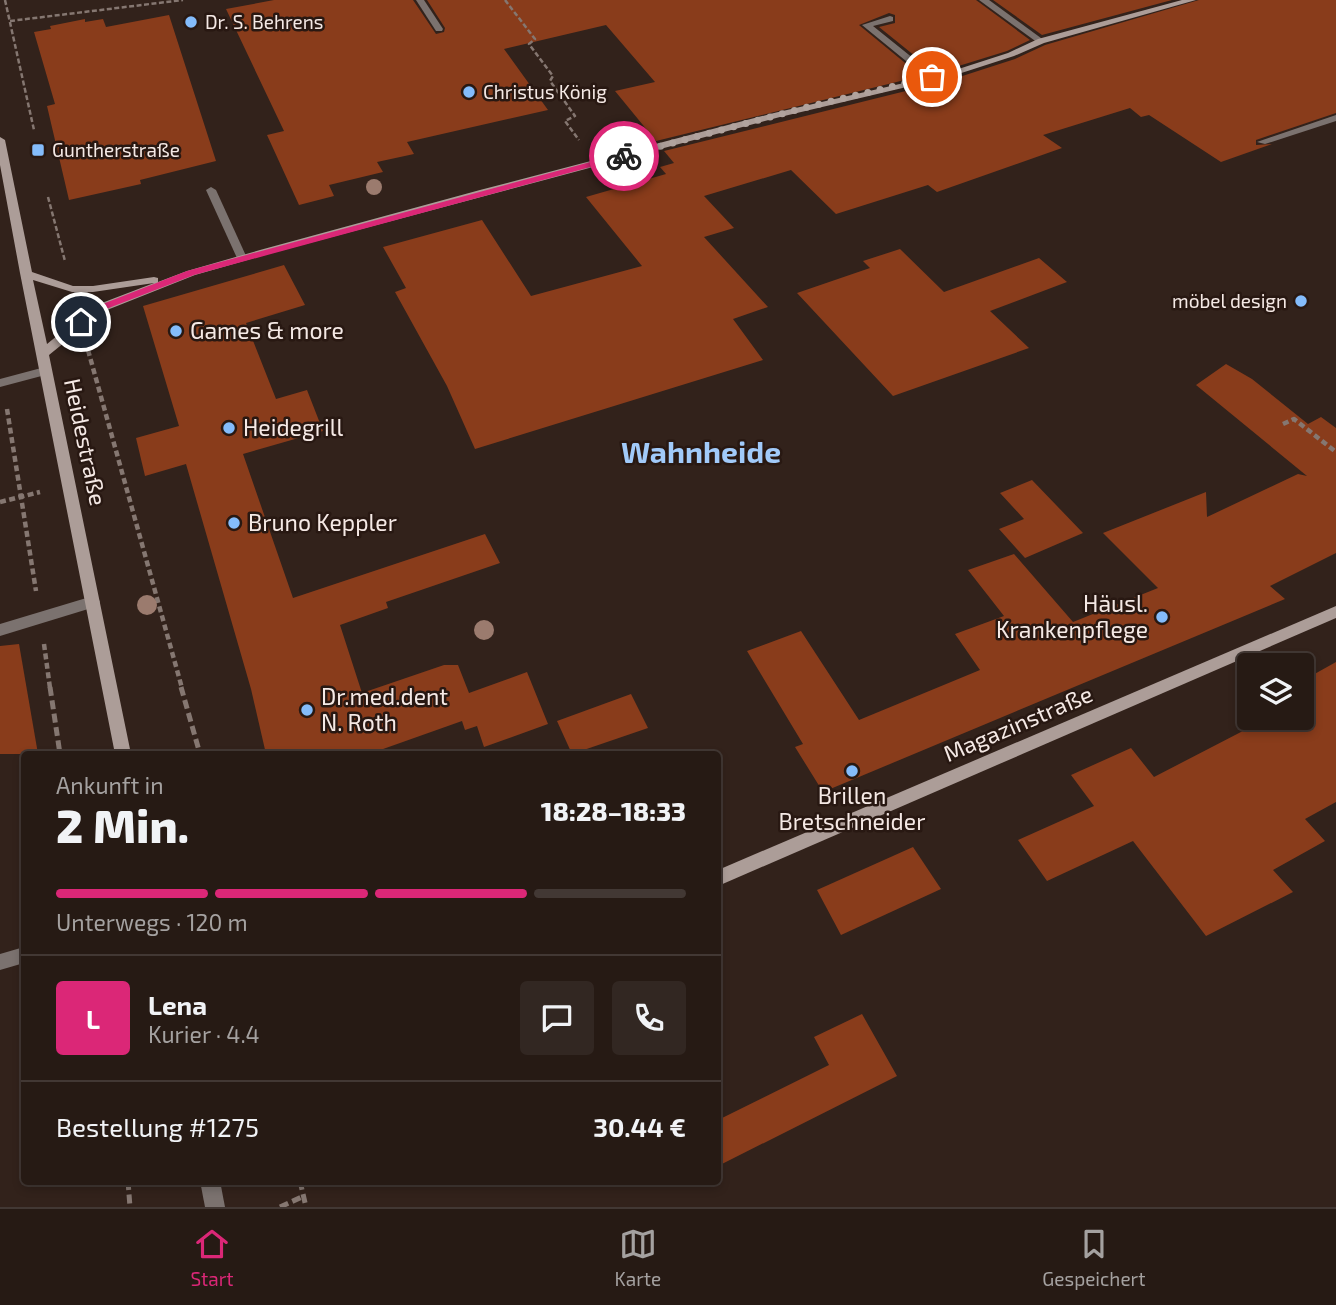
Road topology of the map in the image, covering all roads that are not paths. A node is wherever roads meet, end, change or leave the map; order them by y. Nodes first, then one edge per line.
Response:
1 (420, 0) edge
2 (982, 0) edge
3 (1192, 0) edge
4 (890, 19) dead end
5 (439, 29) dead end
6 (1041, 41) junction
7 (932, 77) junction
8 (1336, 118) edge
9 (0, 140) edge
10 (1262, 142) dead end
11 (211, 190) dead end
12 (242, 258) junction
13 (25, 273) junction
14 (191, 273) junction
15 (42, 354) junction
16 (45, 371) junction
17 (2, 382) edge
18 (93, 602) junction
19 (1336, 611) edge
20 (0, 630) edge
21 (123, 751) edge
22 (721, 877) edge
23 (21, 956) edge
24 (0, 962) edge
25 (211, 1185) edge
26 (215, 1207) edge

1 - 5 street
2 - 6 street
3 - 6 main road
4 - 7 street
6 - 7 main road
7 - 12 main road
8 - 10 street
9 - 13 main road, Heidestraße
11 - 12 street
12 - 14 main road
13 - 14 main road
13 - 15 main road, Heidestraße
14 - 15 main road
15 - 16 main road, Heidestraße
16 - 17 street
16 - 18 main road, Heidestraße
18 - 20 street
18 - 21 main road, Heidestraße
19 - 22 main road, Magazinstraße
23 - 24 street
25 - 26 street

